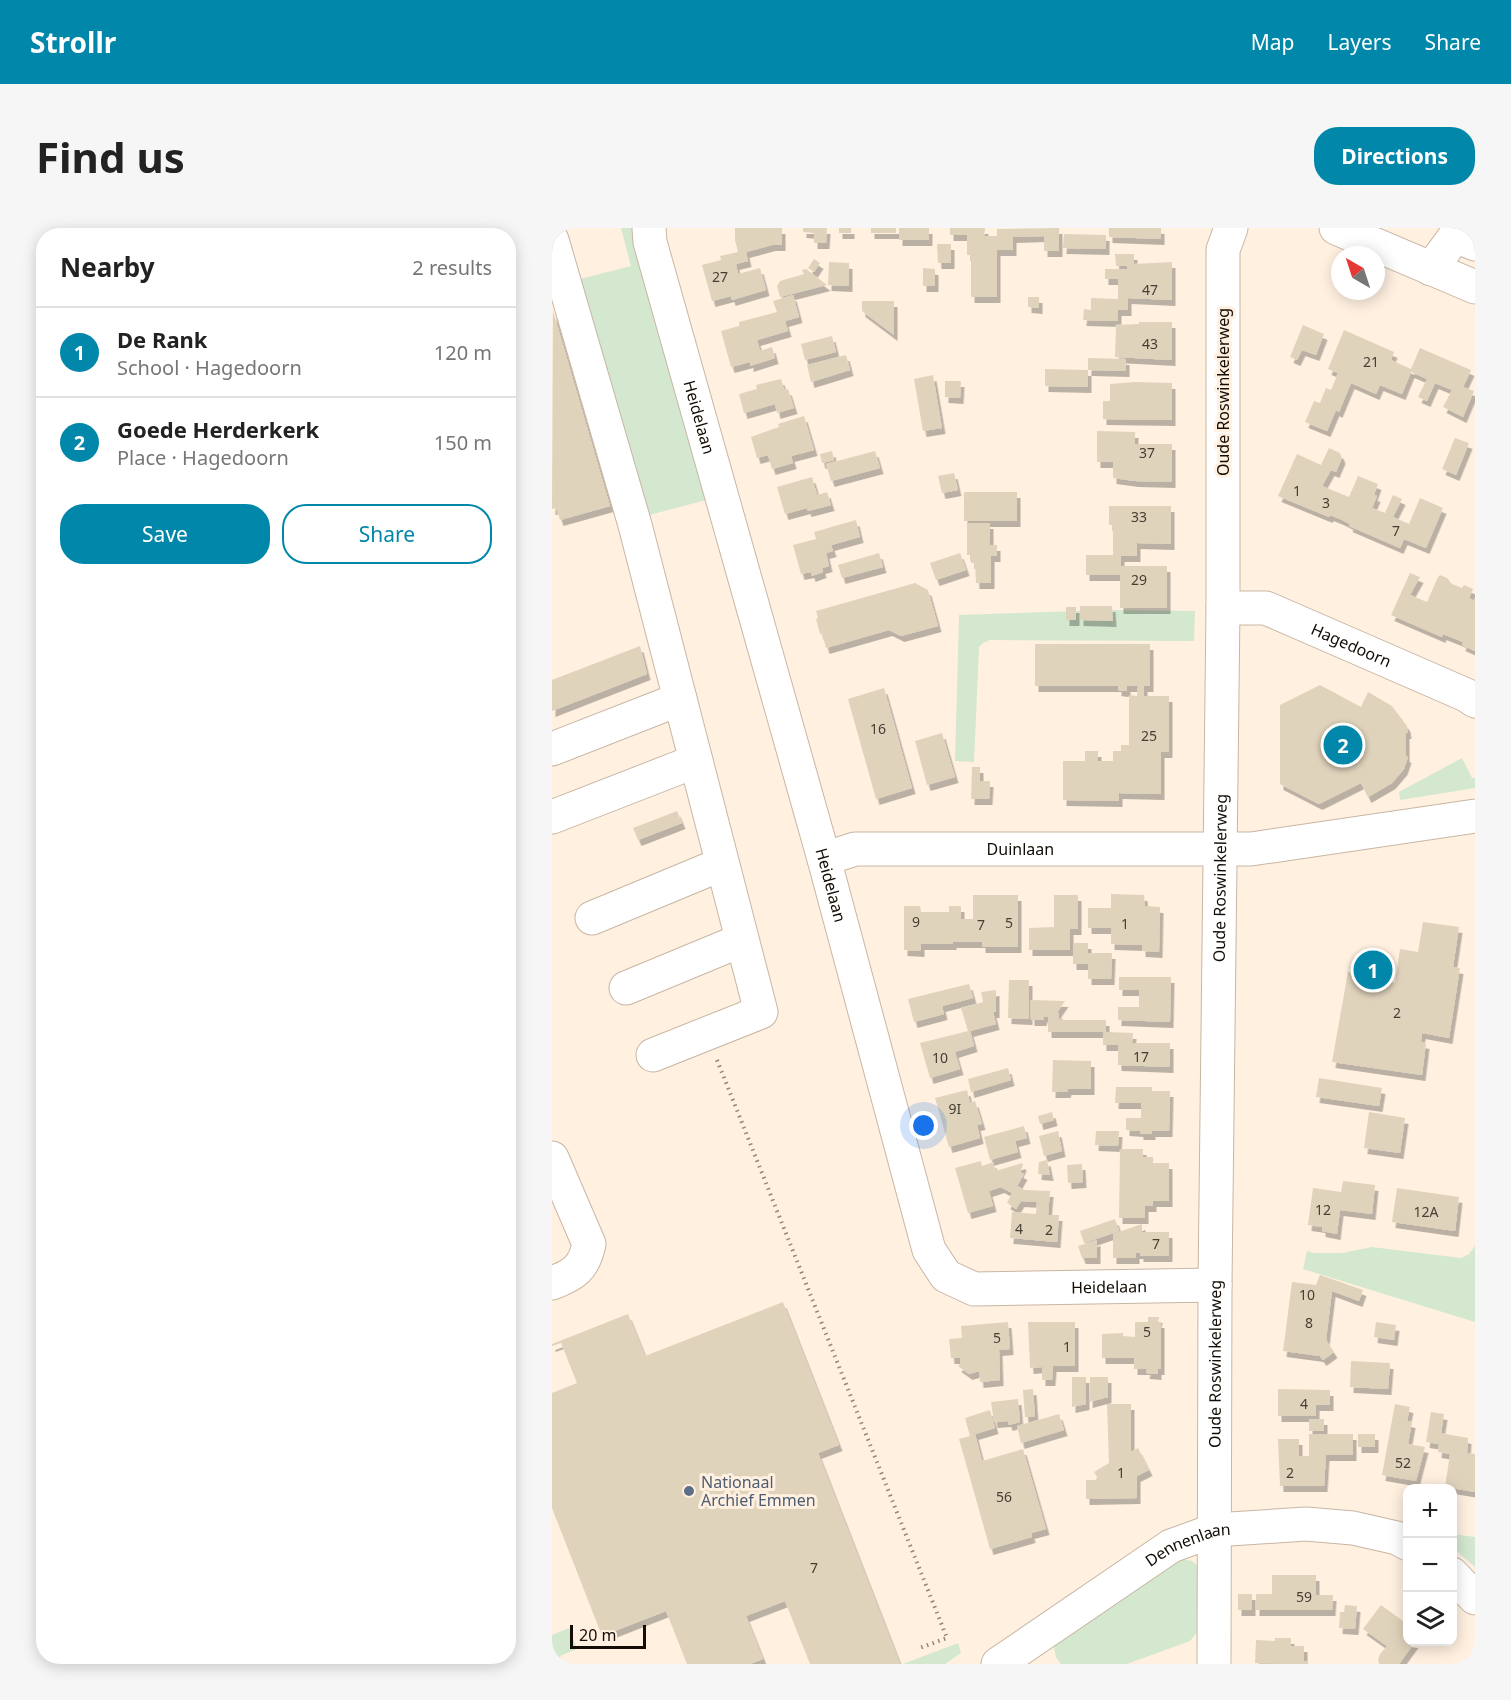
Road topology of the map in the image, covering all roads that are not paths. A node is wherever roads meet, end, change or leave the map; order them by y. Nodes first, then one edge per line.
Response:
1 (649, 228) edge
2 (1231, 228) edge
3 (1336, 228) edge
4 (552, 240) edge
5 (1475, 244) edge
6 (1431, 269) junction
7 (1475, 287) edge
8 (1223, 608) junction
9 (680, 699) junction
10 (1475, 701) edge
11 (552, 749) edge
12 (696, 761) junction
13 (1475, 816) edge
14 (552, 817) edge
15 (1220, 850) junction
16 (824, 859) junction
17 (722, 864) junction
18 (592, 918) dead end
19 (742, 940) junction
20 (626, 988) dead end
21 (653, 1055) dead end
22 (552, 1158) edge
23 (552, 1283) edge
24 (1215, 1285) junction
25 (1215, 1530) junction
26 (1403, 1542) edge
27 (1457, 1579) edge
28 (1475, 1598) edge
29 (998, 1664) edge
30 (1214, 1664) edge

1 - 16 street, Heidelaan
2 - 8 street, Oude Roswinkelerweg
3 - 6 street
4 - 9 street
5 - 6 street
6 - 7 street
8 - 10 street, Hagedoorn
8 - 15 street, Oude Roswinkelerweg
9 - 11 street
9 - 12 street
12 - 14 street
12 - 17 street
13 - 15 street
15 - 16 street, Duinlaan
15 - 24 street, Oude Roswinkelerweg
16 - 24 street, Heidelaan
17 - 18 street
17 - 19 street
19 - 20 street
19 - 21 street
22 - 23 street
24 - 25 street, Oude Roswinkelerweg
25 - 26 street, Dennenlaan
25 - 29 street, Dennenlaan
25 - 30 street, Oude Roswinkelerweg
27 - 28 street

